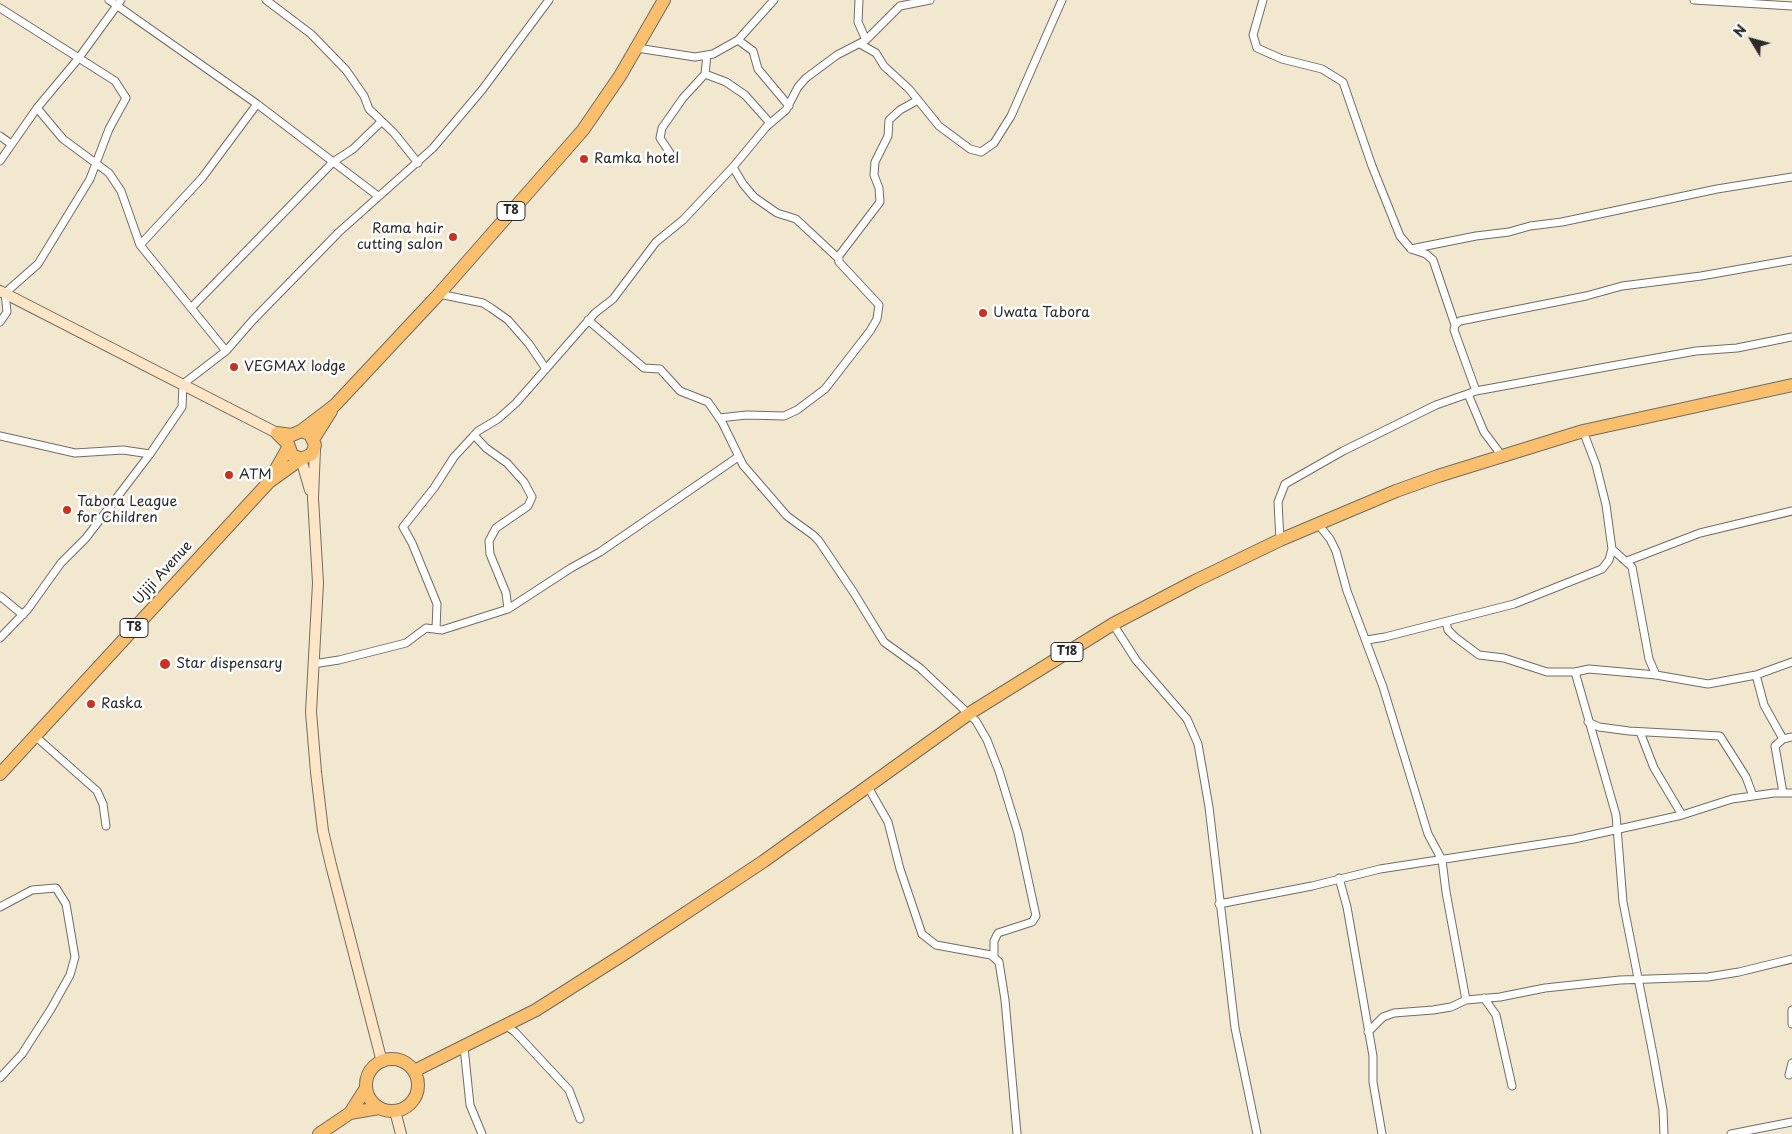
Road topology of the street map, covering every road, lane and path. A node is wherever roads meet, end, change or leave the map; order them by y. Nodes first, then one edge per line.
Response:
1 (109, 0) edge
2 (266, 0) edge
3 (549, 0) edge
4 (664, 0) edge
5 (774, 0) edge
6 (859, 0) edge
7 (930, 0) edge
8 (1062, 0) edge
9 (1263, 0) edge
10 (1694, 0) edge
11 (1719, 1) edge
12 (119, 3) edge
13 (1792, 6) edge
14 (1, 10) edge
15 (738, 40) junction
16 (863, 42) junction
17 (637, 48) junction
18 (707, 56) junction
19 (78, 59) junction
20 (705, 74) junction
21 (918, 100) junction
22 (257, 104) junction
23 (789, 106) junction
24 (37, 108) junction
25 (381, 122) junction
26 (770, 123) junction
27 (0, 136) edge
28 (11, 144) junction
29 (670, 153) dead end
30 (0, 161) edge
31 (333, 162) junction
32 (418, 163) junction
33 (97, 165) junction
34 (733, 167) junction
35 (1792, 177) edge
36 (378, 196) junction
37 (140, 245) junction
38 (1411, 249) junction
39 (838, 259) junction
40 (1792, 260) edge
41 (2, 292) edge
42 (439, 294) junction
43 (191, 308) junction
44 (588, 320) junction
45 (0, 322) edge
46 (1455, 325) junction
47 (1792, 337) edge
48 (226, 352) junction
49 (546, 369) junction
50 (183, 384) junction
51 (1792, 385) edge
52 (1476, 391) junction
53 (1468, 394) junction
54 (335, 405) junction
55 (719, 418) junction
56 (1583, 430) junction
57 (301, 431) junction
58 (277, 433) junction
59 (474, 435) junction
60 (0, 436) edge
61 (314, 444) junction
62 (288, 448) junction
63 (150, 454) junction
64 (1502, 456) junction
65 (738, 457) junction
66 (301, 459) junction
67 (269, 482) junction
68 (313, 498) junction
69 (1792, 511) edge
70 (1318, 524) junction
71 (1280, 540) junction
72 (1612, 549) junction
73 (1627, 561) junction
74 (0, 596) edge
75 (508, 609) junction
76 (23, 615) junction
77 (1446, 622) junction
78 (1112, 624) junction
79 (436, 629) junction
80 (0, 638) edge
81 (1367, 640) junction
82 (1792, 662) edge
83 (313, 664) junction
84 (1575, 672) junction
85 (1656, 675) junction
86 (1756, 675) junction
87 (970, 713) junction
88 (1588, 722) junction
89 (1640, 732) junction
90 (35, 736) junction
91 (1792, 737) edge
92 (1782, 739) junction
93 (0, 774) edge
94 (868, 787) junction
95 (1783, 792) junction
96 (1792, 793) edge
97 (1753, 796) junction
98 (1682, 815) junction
99 (106, 826) dead end
100 (1618, 830) junction
101 (1442, 860) junction
102 (1340, 878) junction
103 (1219, 904) junction
104 (0, 907) edge
105 (994, 956) junction
106 (1792, 958) edge
107 (1639, 979) junction
108 (1484, 998) junction
109 (1466, 1000) junction
110 (1792, 1010) edge
111 (1792, 1024) edge
112 (505, 1025) junction
113 (1368, 1032) junction
114 (464, 1047) junction
115 (382, 1062) junction
116 (1792, 1063) edge
117 (414, 1072) junction
118 (1789, 1075) dead end
119 (0, 1078) edge
120 (1512, 1086) dead end
121 (366, 1088) junction
122 (379, 1108) junction
123 (396, 1111) junction
124 (350, 1113) junction
125 (580, 1119) dead end
126 (1792, 1122) edge
127 (319, 1134) edge
128 (401, 1134) edge
129 (482, 1134) edge
130 (1017, 1134) edge
131 (1257, 1134) edge
132 (1382, 1134) edge
133 (1664, 1134) edge
134 (1731, 1134) edge

1 - 12 street
2 - 25 street
3 - 32 street
4 - 17 highway, T8
5 - 15 street
6 - 16 street
7 - 16 street
8 - 21 street
9 - 38 street
10 - 11 street
11 - 13 street
12 - 19 street
12 - 22 street
14 - 19 street
15 - 18 street
15 - 23 street
16 - 21 street
16 - 23 street
17 - 18 street
17 - 42 highway, T8
18 - 20 street
19 - 24 street
19 - 33 street
20 - 26 street
20 - 29 street
21 - 39 street
22 - 31 street
22 - 37 street
23 - 26 street
24 - 28 street
24 - 33 street
25 - 31 street
25 - 32 street
26 - 34 street
27 - 28 street
28 - 30 street
31 - 36 street
31 - 43 street
32 - 36 street
33 - 37 street
33 - 41 street
34 - 39 street
34 - 44 street
35 - 38 street
36 - 48 street
37 - 43 street
38 - 46 street
39 - 55 street
40 - 46 street
41 - 45 street
41 - 50 main road
42 - 49 street
42 - 54 highway, T8
43 - 48 street
44 - 49 street
44 - 55 street
46 - 52 street
47 - 52 street
48 - 50 street
49 - 59 street
50 - 58 main road
50 - 63 street
51 - 56 highway, T18
52 - 53 street
53 - 64 street
53 - 71 street
54 - 57 highway, T8
54 - 61 highway, T8
55 - 65 street
56 - 64 highway, T18
56 - 72 street
57 - 58 highway
57 - 61 highway
58 - 62 highway
59 - 75 street
59 - 79 street
60 - 63 street
61 - 66 highway
61 - 68 main road
62 - 66 highway
62 - 67 highway, T8
63 - 76 street
64 - 70 highway, T18
65 - 75 street
65 - 87 street
66 - 67 highway, T8
66 - 68 main road
67 - 90 highway, Ujiji Avenue / T8
68 - 83 main road
69 - 73 street
70 - 71 highway, T18
70 - 81 street
71 - 78 highway, T18
72 - 73 street
72 - 77 street
73 - 85 street
74 - 76 street
75 - 79 street
76 - 80 street
77 - 81 street
77 - 84 street
78 - 87 highway, T18
78 - 103 street
79 - 83 street
81 - 101 street
82 - 86 street
83 - 115 main road
84 - 85 street
84 - 88 street
85 - 86 street
86 - 92 street
87 - 94 highway, T18
87 - 105 street
88 - 89 street
88 - 100 street
89 - 97 street
89 - 98 street
90 - 93 highway, Ujiji Avenue / T8
90 - 99 street
91 - 92 street
92 - 95 street
94 - 105 street
94 - 112 highway, T18
95 - 96 street
95 - 97 street
97 - 98 street
98 - 100 street
100 - 101 street
100 - 107 street
101 - 102 street
101 - 109 street
102 - 103 street
102 - 113 street
103 - 131 street
104 - 119 street
105 - 130 street
106 - 107 street
107 - 108 street
107 - 133 street
108 - 109 street
108 - 120 street
109 - 113 street
110 - 111 street
112 - 114 highway, T18
112 - 125 street
113 - 132 street
114 - 117 highway, T18
114 - 129 street
115 - 117 highway
115 - 121 highway
116 - 118 street
117 - 123 highway
121 - 122 highway
121 - 124 highway
122 - 123 highway
122 - 124 highway
123 - 128 main road
124 - 127 highway
126 - 134 street

